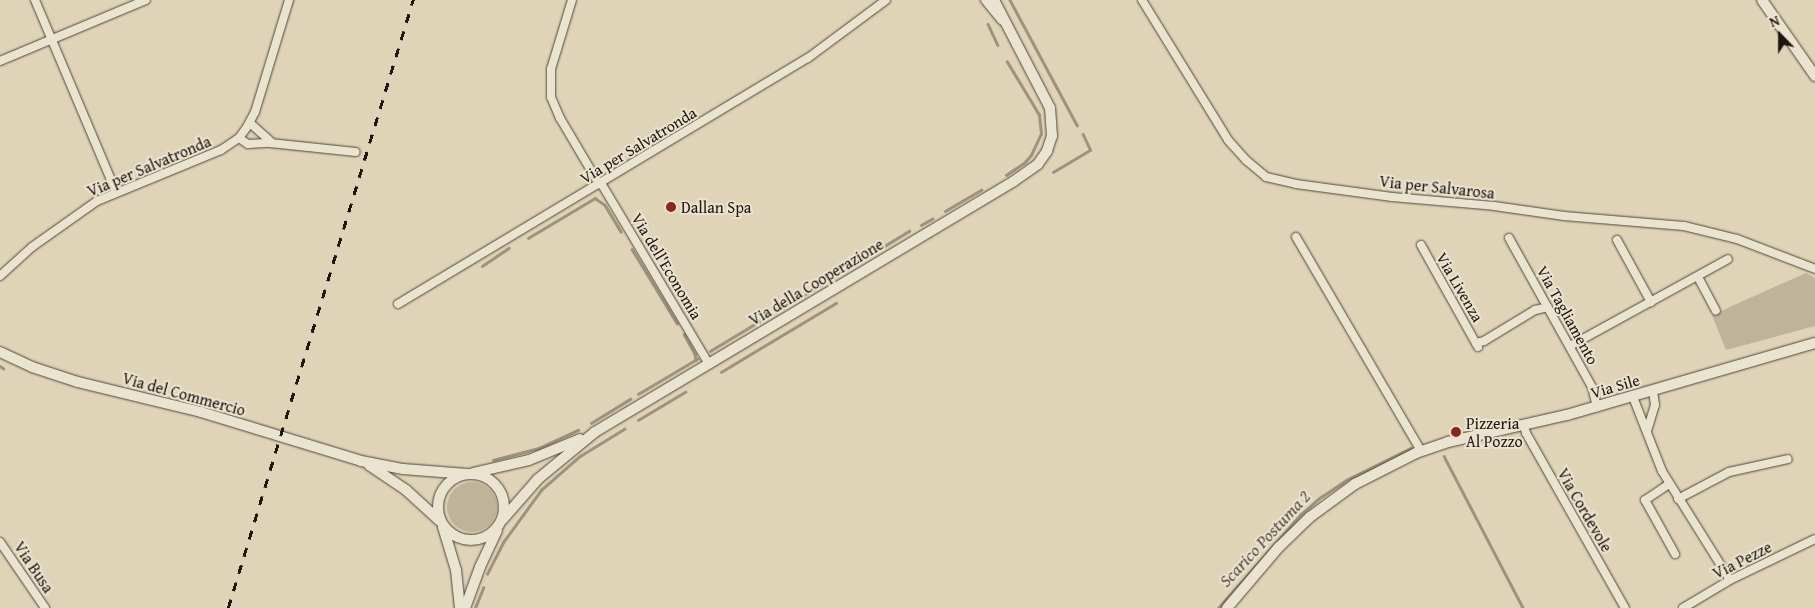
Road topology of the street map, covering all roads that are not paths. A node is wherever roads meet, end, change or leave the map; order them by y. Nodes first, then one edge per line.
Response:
1 (35, 0) edge
2 (146, 0) edge
3 (282, 0) edge
4 (289, 0) edge
5 (572, 0) edge
6 (886, 0) edge
7 (985, 0) edge
8 (994, 0) edge
9 (1142, 0) edge
10 (1762, 0) edge
11 (284, 16) junction
12 (1008, 26) junction
13 (51, 39) junction
14 (0, 61) edge
15 (1815, 76) edge
16 (250, 123) junction
17 (239, 138) junction
18 (274, 144) junction
19 (356, 152) dead end
20 (600, 184) junction
21 (116, 192) junction
22 (1296, 237) dead end
23 (1509, 238) dead end
24 (1617, 240) dead end
25 (1421, 245) dead end
26 (1728, 259) dead end
27 (1815, 269) edge
28 (0, 276) edge
29 (1698, 277) junction
30 (1651, 302) junction
31 (398, 304) dead end
32 (1548, 307) junction
33 (1716, 311) dead end
34 (1815, 343) edge
35 (1570, 346) junction
36 (0, 352) edge
37 (708, 364) junction
38 (1653, 391) junction
39 (1633, 396) junction
40 (1597, 407) junction
41 (1524, 426) junction
42 (595, 432) junction
43 (1647, 433) junction
44 (1421, 451) junction
45 (1788, 459) dead end
46 (361, 461) junction
47 (468, 474) junction
48 (1669, 484) junction
49 (1678, 499) junction
50 (502, 522) junction
51 (442, 523) junction
52 (1815, 539) edge
53 (0, 542) edge
54 (1675, 554) dead end
55 (1730, 580) junction
56 (45, 608) edge
57 (460, 608) edge
58 (465, 608) edge
59 (1227, 608) edge
60 (1625, 608) edge
61 (1683, 608) edge

1 - 13 street
2 - 13 street
3 - 11 street
4 - 11 street, Via per Salvatronda
5 - 20 street, Via dell'Economia
6 - 20 street, Via per Salvatronda
7 - 12 street
8 - 12 street
9 - 27 street, Via per Salvarosa
10 - 15 street
11 - 16 street, Via per Salvatronda
12 - 37 street, Via della Cooperazione
13 - 14 street
13 - 21 street
16 - 17 street, Via per Salvatronda
16 - 18 street
17 - 18 street
17 - 21 street, Via per Salvatronda
18 - 19 street
20 - 31 street, Via per Salvatronda
20 - 37 street, Via dell'Economia
21 - 28 street, Via per Salvatronda
22 - 44 street
23 - 32 street, Via Tagliamento
24 - 30 street
25 - 32 street, Via Livenza
26 - 29 street
29 - 30 street
29 - 33 street
30 - 35 street
32 - 35 street, Via Tagliamento
34 - 38 street, Via Sile
35 - 40 street, Via Tagliamento
36 - 46 street, Via del Commercio
37 - 42 street, Via della Cooperazione
38 - 39 street, Via Sile
38 - 43 street
39 - 40 street, Via Sile
39 - 43 street
40 - 41 street, Via Sile
41 - 44 street, Via Sile
41 - 60 street, Via Cordevole
42 - 47 street, Via della Cooperazione
42 - 50 street, Via della Cooperazione
43 - 48 street
44 - 59 street, Via Sile
45 - 49 street
46 - 47 street, Via del Commercio
46 - 51 street, Via del Commercio
47 - 50 street
47 - 51 street
48 - 49 street
48 - 54 street
49 - 55 street
50 - 51 street
50 - 58 street, Via della Cooperazione
51 - 57 street
52 - 55 street, Via Pezze
53 - 56 street, Via Busa
55 - 61 street, Via Pezze

